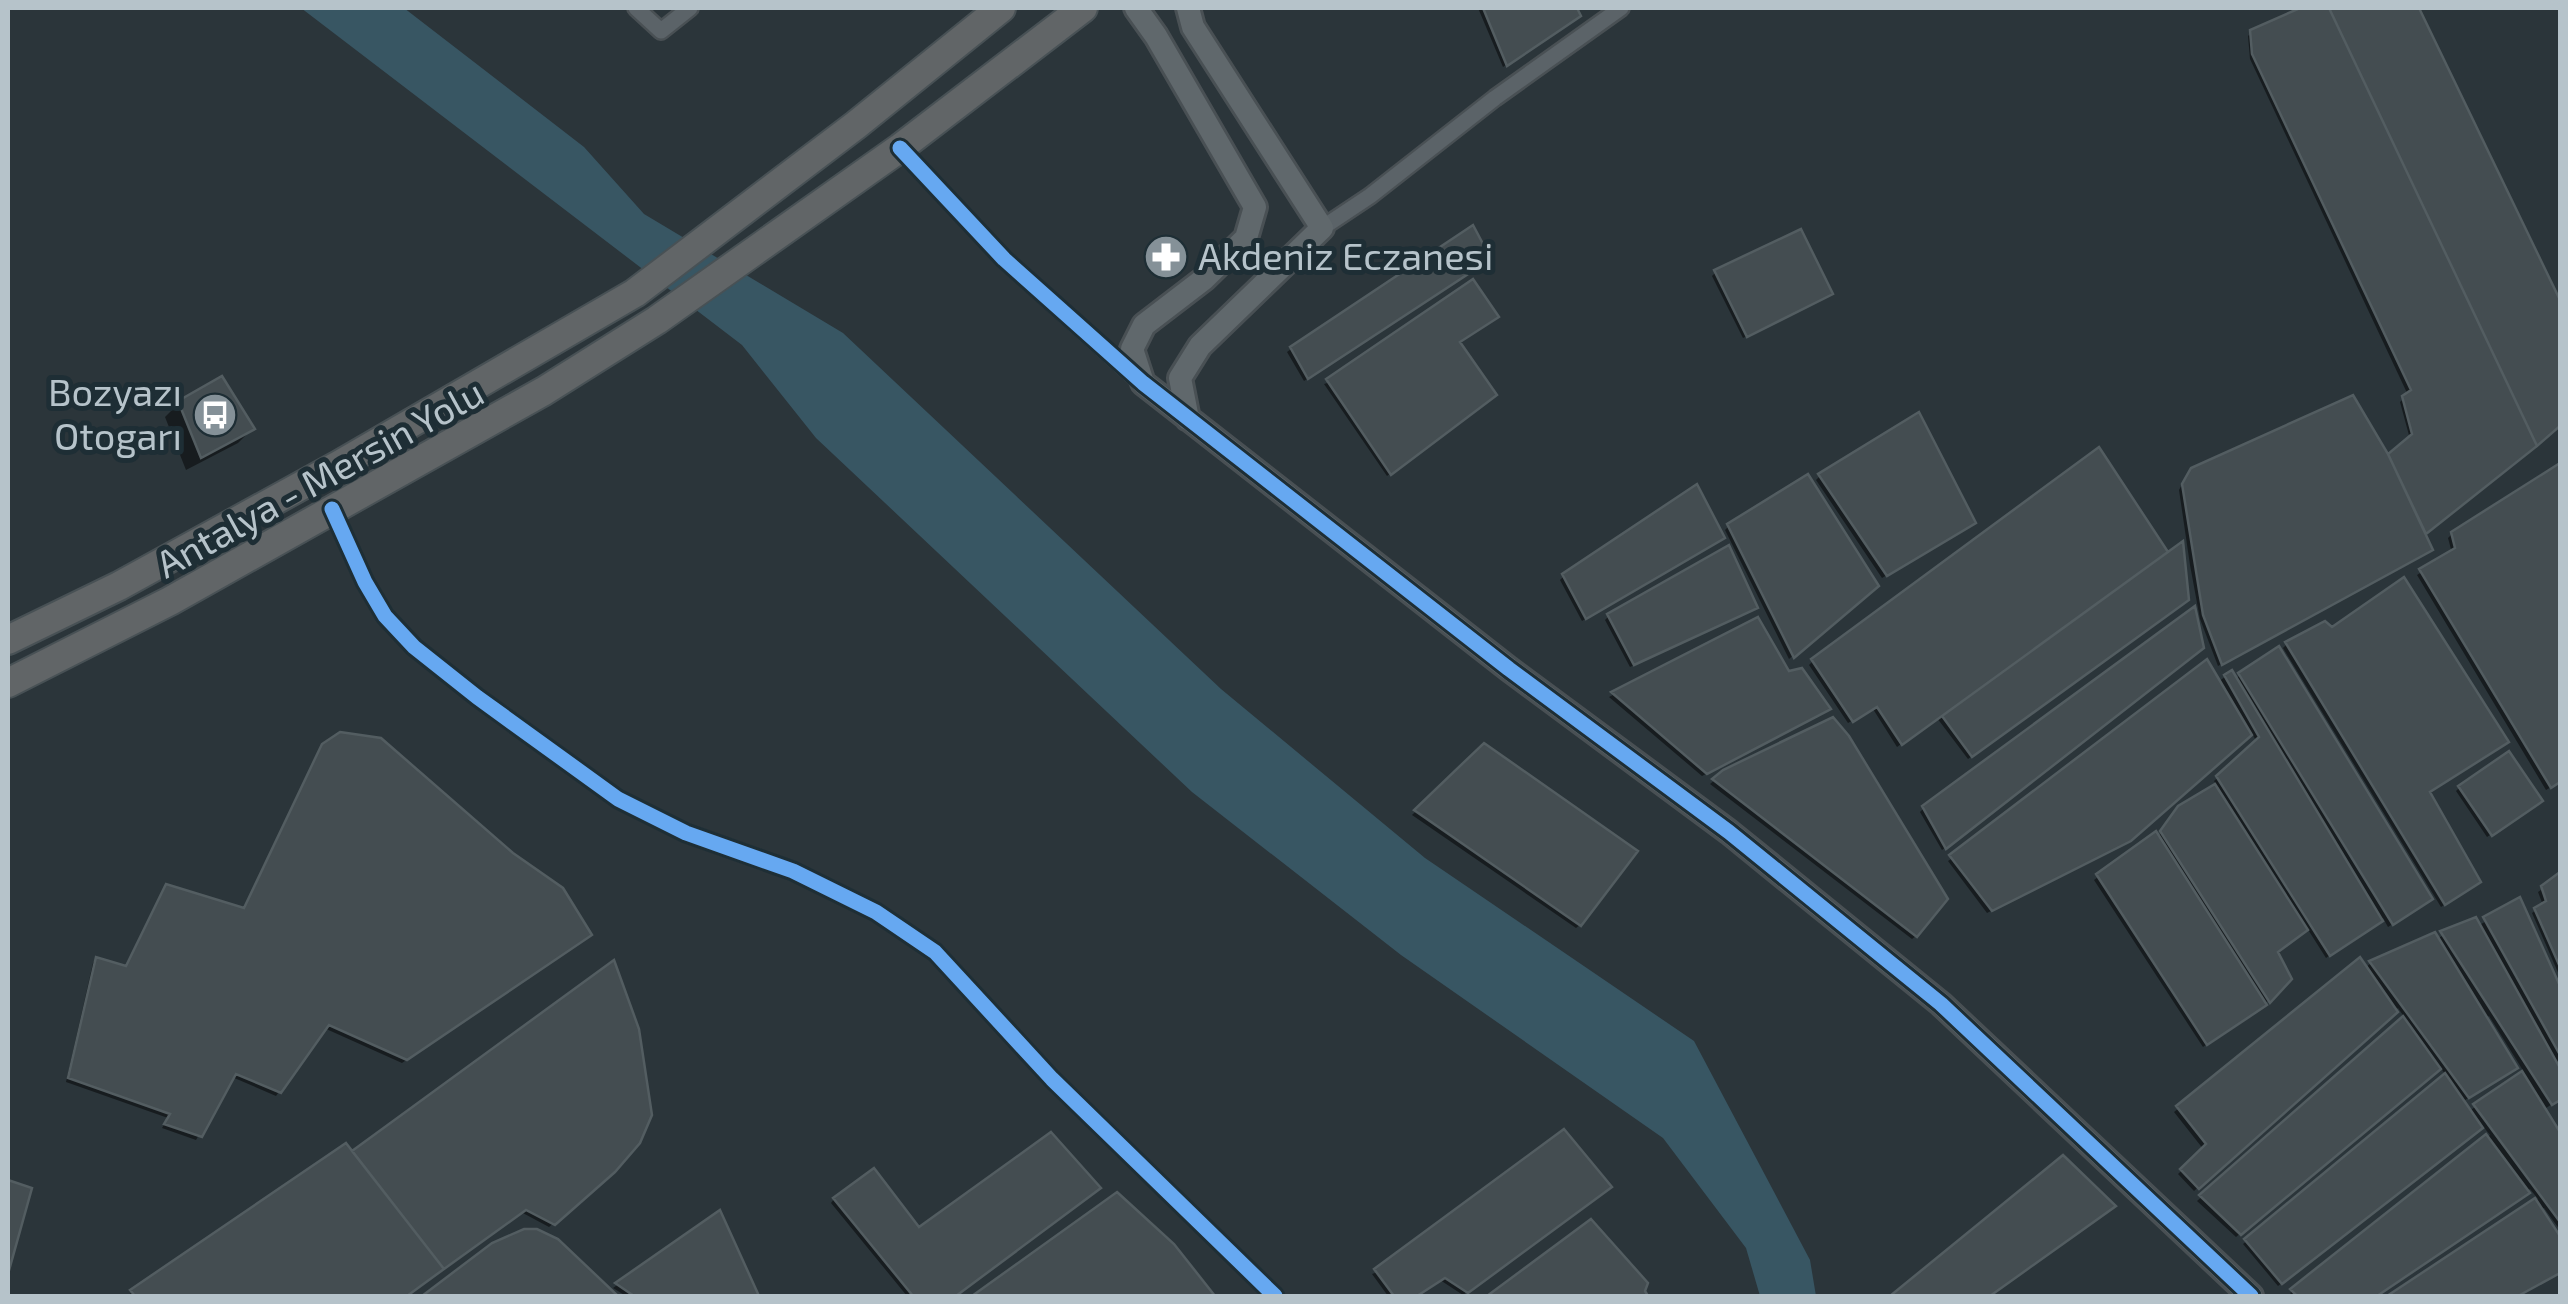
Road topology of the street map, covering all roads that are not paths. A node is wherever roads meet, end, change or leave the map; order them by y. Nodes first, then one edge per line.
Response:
1 (636, 8) edge
2 (690, 8) edge
3 (1002, 8) edge
4 (1083, 8) edge
5 (1136, 8) edge
6 (1188, 8) edge
7 (1622, 8) edge
8 (900, 148) junction
9 (1322, 228) junction
10 (1143, 384) junction
11 (1188, 419) junction
12 (332, 509) junction
13 (8, 640) edge
14 (8, 683) edge
15 (1274, 1296) edge
16 (2251, 1296) edge

1 - 2 street
3 - 13 highway, Antalya - Mersin Yolu
4 - 8 highway, Antalya - Mersin Yolu
5 - 10 street
6 - 9 street
7 - 9 street
8 - 10 street
8 - 12 highway, Antalya - Mersin Yolu
9 - 11 street
10 - 11 street
11 - 16 street
12 - 14 highway, Antalya - Mersin Yolu
12 - 15 street

